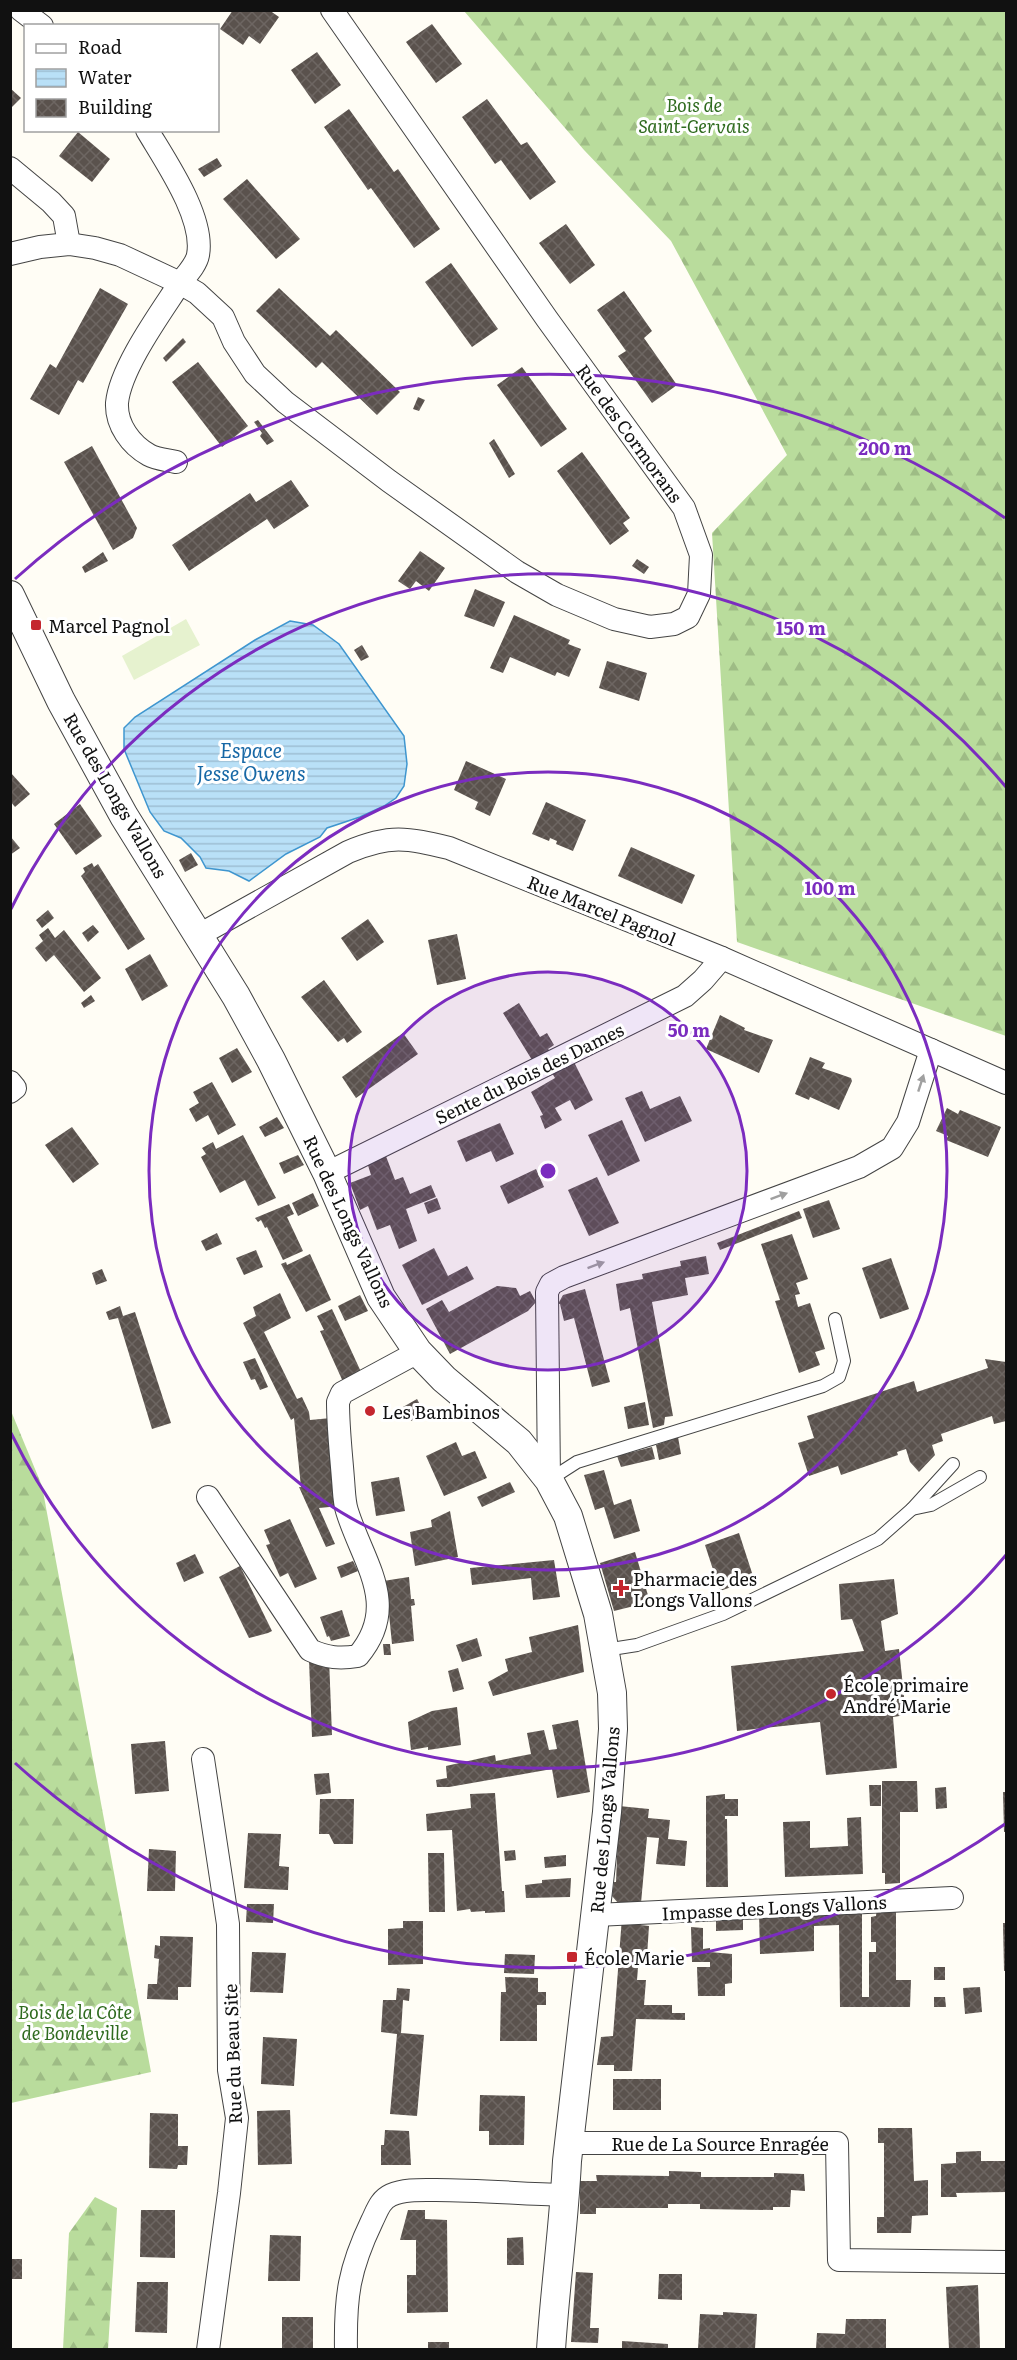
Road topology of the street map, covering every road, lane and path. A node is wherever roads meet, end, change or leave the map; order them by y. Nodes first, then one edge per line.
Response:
1 (21, 10) edge
2 (332, 10) edge
3 (39, 24) edge
4 (148, 132) edge
5 (10, 168) edge
6 (69, 244) junction
7 (10, 255) edge
8 (180, 283) junction
9 (176, 462) dead end
10 (10, 595) edge
11 (199, 935) junction
12 (722, 958) junction
13 (931, 1050) junction
14 (10, 1082) edge
15 (1006, 1083) edge
16 (10, 1092) edge
17 (327, 1173) junction
18 (835, 1319) dead end
19 (418, 1352) junction
20 (953, 1464) dead end
21 (980, 1477) dead end
22 (549, 1480) junction
23 (207, 1497) dead end
24 (912, 1509) junction
25 (605, 1650) junction
26 (203, 1759) dead end
27 (952, 1898) dead end
28 (596, 1915) junction
29 (569, 2143) junction
30 (565, 2195) junction
31 (1006, 2262) edge
32 (208, 2349) edge
33 (346, 2349) edge
34 (551, 2349) edge

1 - 3 street
2 - 8 street, Rue des Cormorans
4 - 8 street
5 - 6 street
6 - 7 street, Rue des Cormorans
6 - 8 street, Rue des Cormorans
8 - 9 street
10 - 11 street, Rue des Longs Vallons
11 - 12 street, Rue Marcel Pagnol
11 - 17 street, Rue des Longs Vallons
12 - 13 street, Rue Marcel Pagnol
12 - 17 street, Sente du Bois des Dames
13 - 15 street, Rue Marcel Pagnol
22 -> 13 street
14 - 16 street
17 - 19 street, Rue des Longs Vallons
18 - 22 lane
19 - 22 street, Rue des Longs Vallons
19 - 23 street
20 - 24 lane
21 - 24 lane
22 - 25 street, Rue des Longs Vallons
24 - 25 lane
25 - 28 street, Rue des Longs Vallons
26 - 32 street, Rue du Beau Site
27 - 28 street, Impasse des Longs Vallons
28 - 29 street, Rue des Longs Vallons
29 - 30 street, Rue des Longs Vallons
29 - 31 street, Rue de La Source Enragée
30 - 33 street
30 - 34 street, Rue des Longs Vallons

